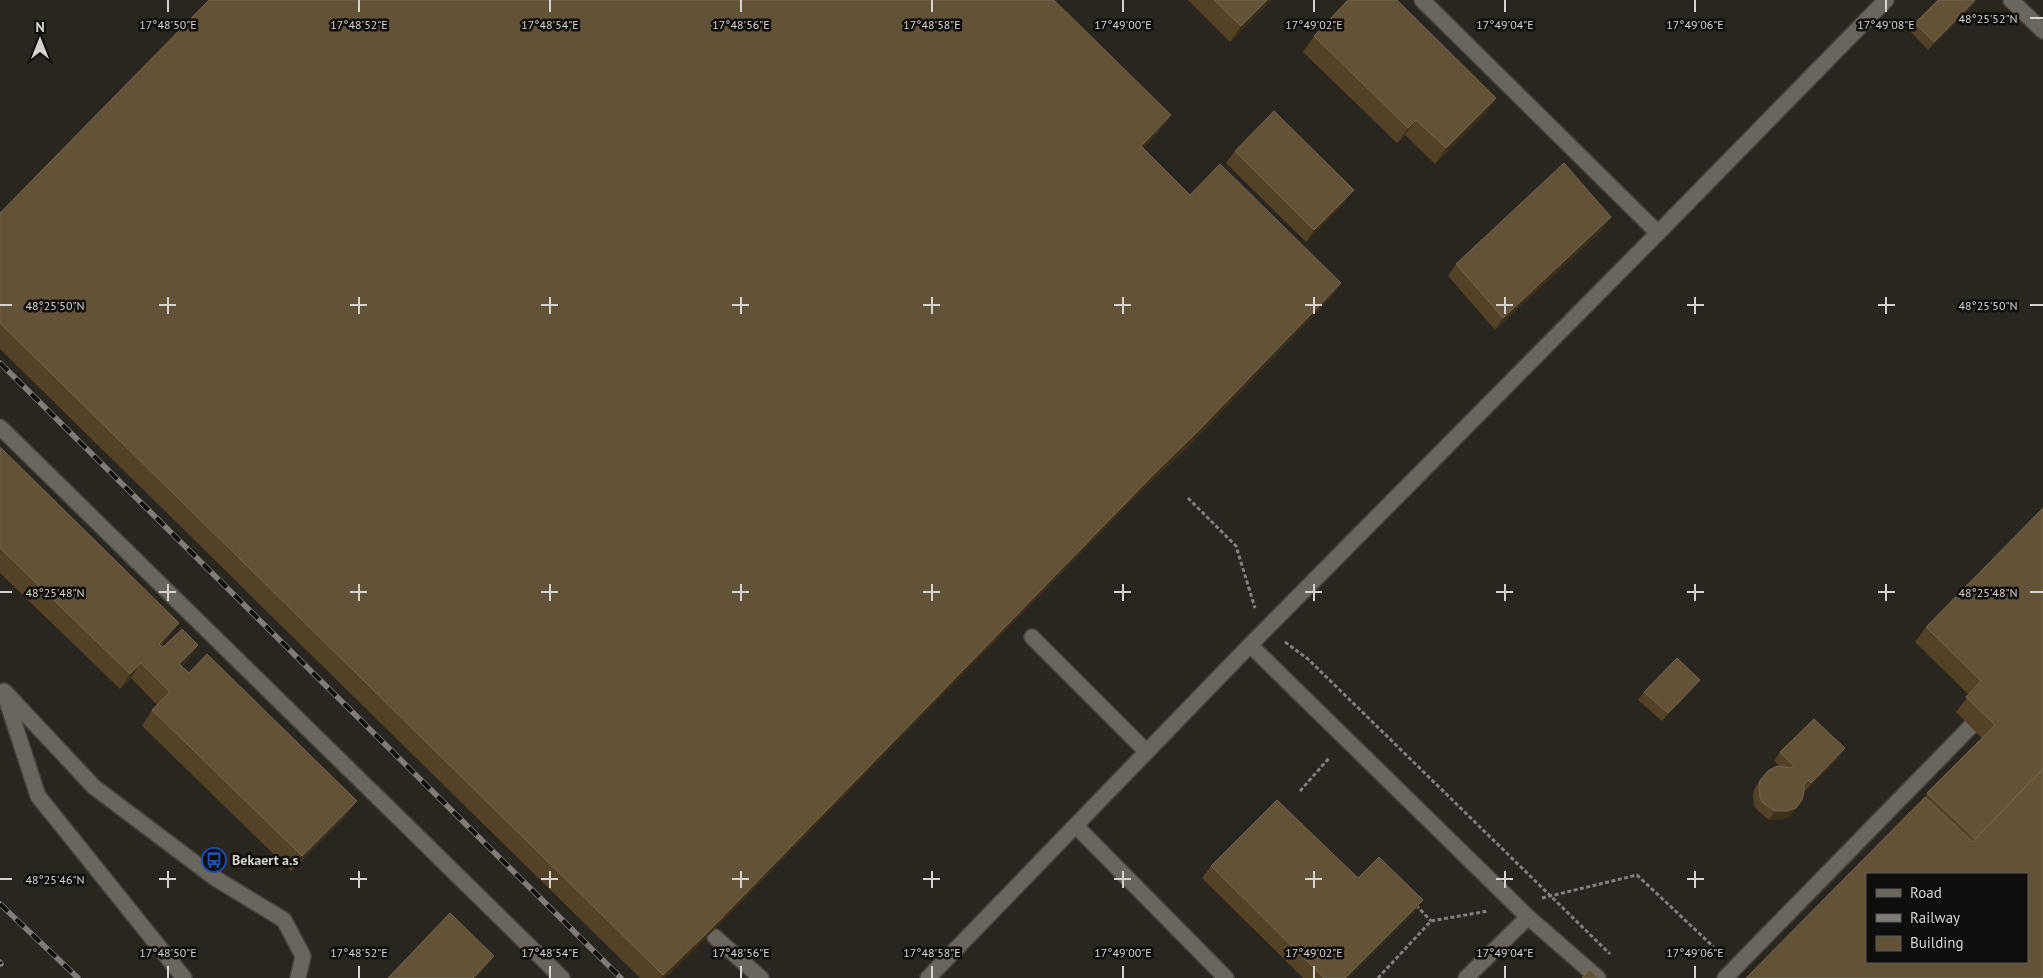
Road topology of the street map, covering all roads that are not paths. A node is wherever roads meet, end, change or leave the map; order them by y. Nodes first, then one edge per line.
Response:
1 (1422, 0) edge
2 (1886, 0) edge
3 (2011, 0) edge
4 (2043, 31) edge
5 (1658, 233) junction
6 (0, 427) edge
7 (1032, 637) dead end
8 (1250, 645) junction
9 (2, 689) edge
10 (1995, 702) edge
11 (1147, 752) junction
12 (1076, 826) junction
13 (1528, 917) junction
14 (715, 937) edge
15 (184, 978) edge
16 (298, 978) edge
17 (562, 978) edge
18 (761, 978) edge
19 (928, 978) edge
20 (1226, 978) edge
21 (1466, 978) edge
22 (1598, 978) edge
23 (1725, 978) edge

1 - 5 lane
2 - 5 lane
3 - 4 lane
5 - 8 lane
6 - 17 lane
7 - 11 lane
8 - 11 lane
8 - 13 lane
9 - 15 lane
9 - 16 lane
10 - 23 lane
11 - 12 lane
12 - 19 lane
12 - 20 lane
13 - 21 lane
13 - 22 lane
14 - 18 lane

